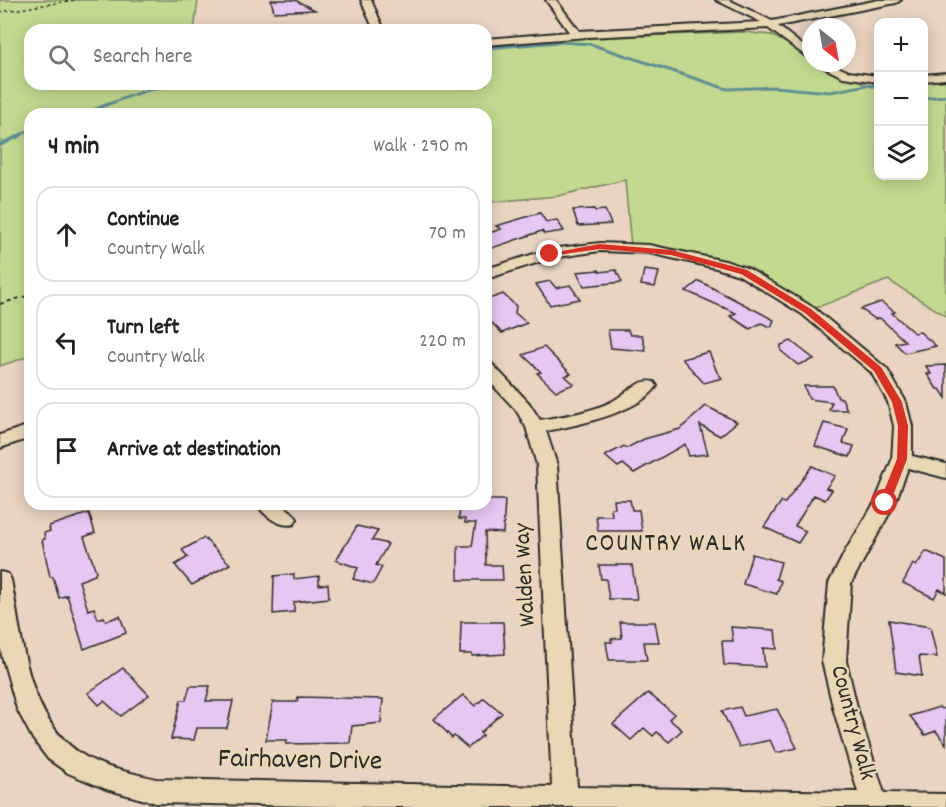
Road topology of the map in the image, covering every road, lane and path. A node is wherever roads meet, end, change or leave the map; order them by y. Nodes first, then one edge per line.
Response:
1 (75, 0) edge
2 (366, 0) edge
3 (551, 0) edge
4 (721, 0) edge
5 (896, 0) edge
6 (0, 12) edge
7 (376, 24) edge
8 (770, 25) junction
9 (576, 34) junction
10 (492, 41) edge
11 (802, 50) edge
12 (840, 72) edge
13 (946, 76) edge
14 (928, 78) edge
15 (874, 79) edge
16 (492, 272) edge
17 (24, 297) edge
18 (0, 304) edge
19 (492, 374) edge
20 (648, 386) dead end
21 (535, 427) junction
22 (24, 433) edge
23 (0, 442) edge
24 (902, 459) junction
25 (946, 471) edge
26 (275, 510) edge
27 (287, 519) dead end
28 (0, 580) edge
29 (565, 798) junction
30 (733, 805) edge
31 (774, 805) edge
32 (875, 806) edge
33 (946, 806) edge

1 - 6 path
2 - 7 street
3 - 9 street
4 - 8 street
5 - 8 street
8 - 9 street
8 - 11 street
9 - 10 street
12 - 15 street
13 - 14 street
16 - 24 street, Country Walk
17 - 18 path
19 - 21 street, Walden Way
20 - 21 street
21 - 29 street, Walden Way
22 - 23 street
24 - 25 street
24 - 32 street, Country Walk
26 - 27 street
28 - 29 street, Fairhaven Drive
29 - 30 street, Fairhaven Drive
30 - 31 street, Country Walk
31 - 32 street, Country Walk
32 - 33 street

